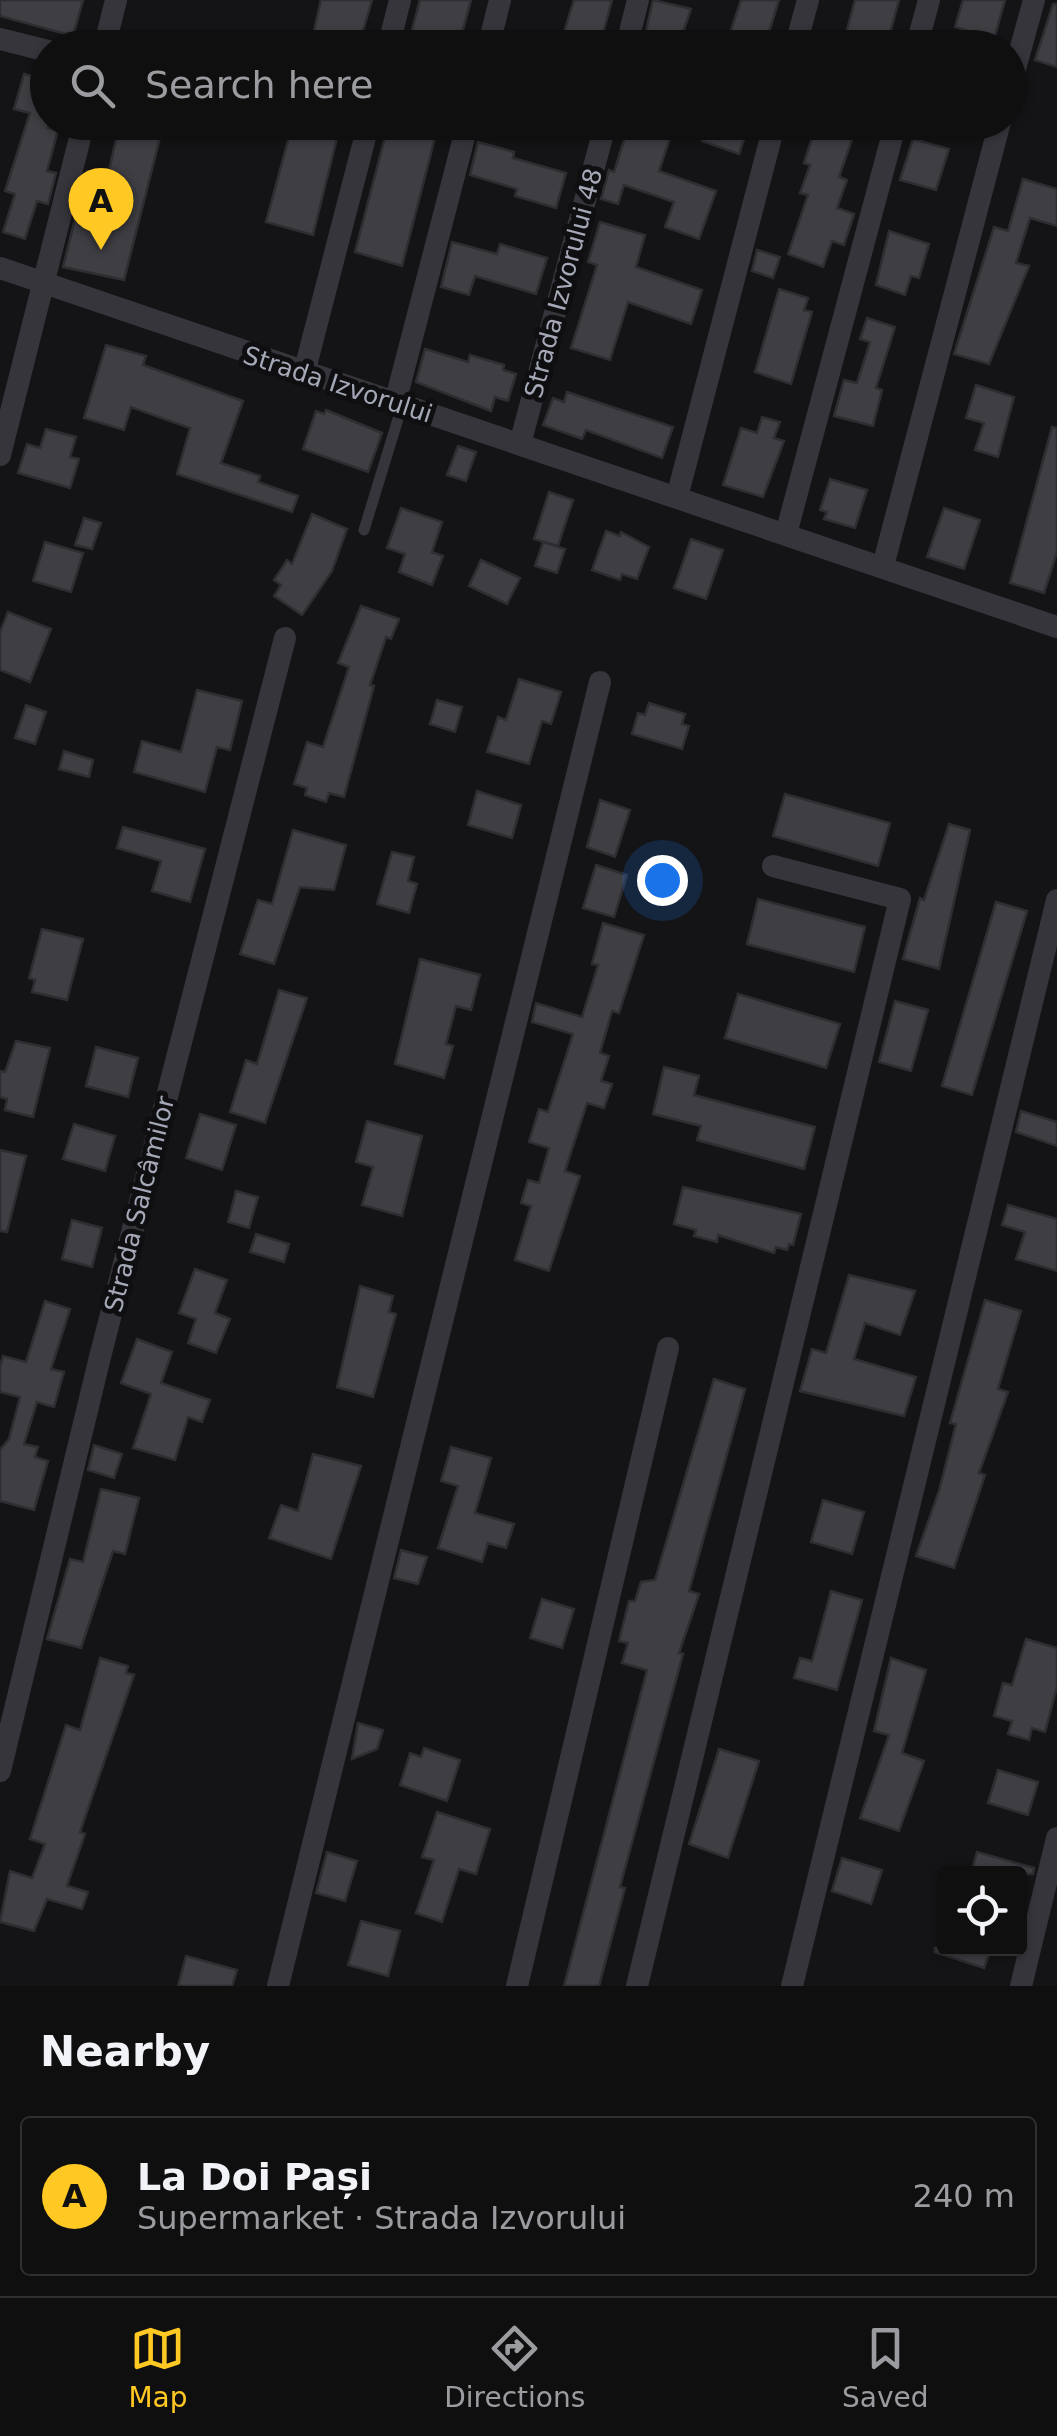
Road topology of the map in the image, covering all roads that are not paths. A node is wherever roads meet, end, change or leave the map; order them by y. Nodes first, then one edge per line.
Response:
1 (116, 0) edge
2 (400, 0) edge
3 (500, 0) edge
4 (638, 0) edge
5 (808, 0) edge
6 (929, 0) edge
7 (1034, 0) edge
8 (108, 30) edge
9 (392, 30) edge
10 (492, 30) edge
11 (630, 30) edge
12 (800, 30) edge
13 (921, 30) edge
14 (1026, 30) edge
15 (0, 39) edge
16 (30, 46) edge
17 (80, 140) edge
18 (364, 140) edge
19 (464, 140) edge
20 (601, 140) edge
21 (770, 140) edge
22 (891, 140) edge
23 (995, 140) edge
24 (0, 268) edge
25 (44, 282) junction
26 (304, 373) junction
27 (398, 404) junction
28 (520, 444) junction
29 (0, 455) edge
30 (677, 497) junction
31 (364, 530) dead end
32 (786, 534) junction
33 (883, 566) junction
34 (1057, 627) edge
35 (285, 638) dead end
36 (600, 682) dead end
37 (773, 866) dead end
38 (1057, 900) edge
39 (668, 1348) dead end
40 (0, 1772) edge
41 (1057, 1838) edge
42 (278, 1986) edge
43 (517, 1986) edge
44 (637, 1986) edge
45 (792, 1986) edge
46 (1021, 1986) edge

1 - 8 street
2 - 9 street
3 - 10 street
4 - 11 street
5 - 12 street
6 - 13 street
7 - 14 street
15 - 16 street
17 - 25 street
18 - 26 street
19 - 27 street
20 - 28 street, Strada Izvorului 48
21 - 30 street
22 - 32 street
23 - 33 street
24 - 25 street, Strada Izvorului
25 - 26 street, Strada Izvorului
25 - 29 street
26 - 27 street, Strada Izvorului
27 - 28 street, Strada Izvorului
27 - 31 lane
28 - 30 street, Strada Izvorului
30 - 32 street, Strada Izvorului
32 - 33 street, Strada Izvorului
33 - 34 street, Strada Izvorului
35 - 40 street, Strada Salcâmilor
36 - 42 street
37 - 44 street
38 - 45 street
39 - 43 street
41 - 46 street

